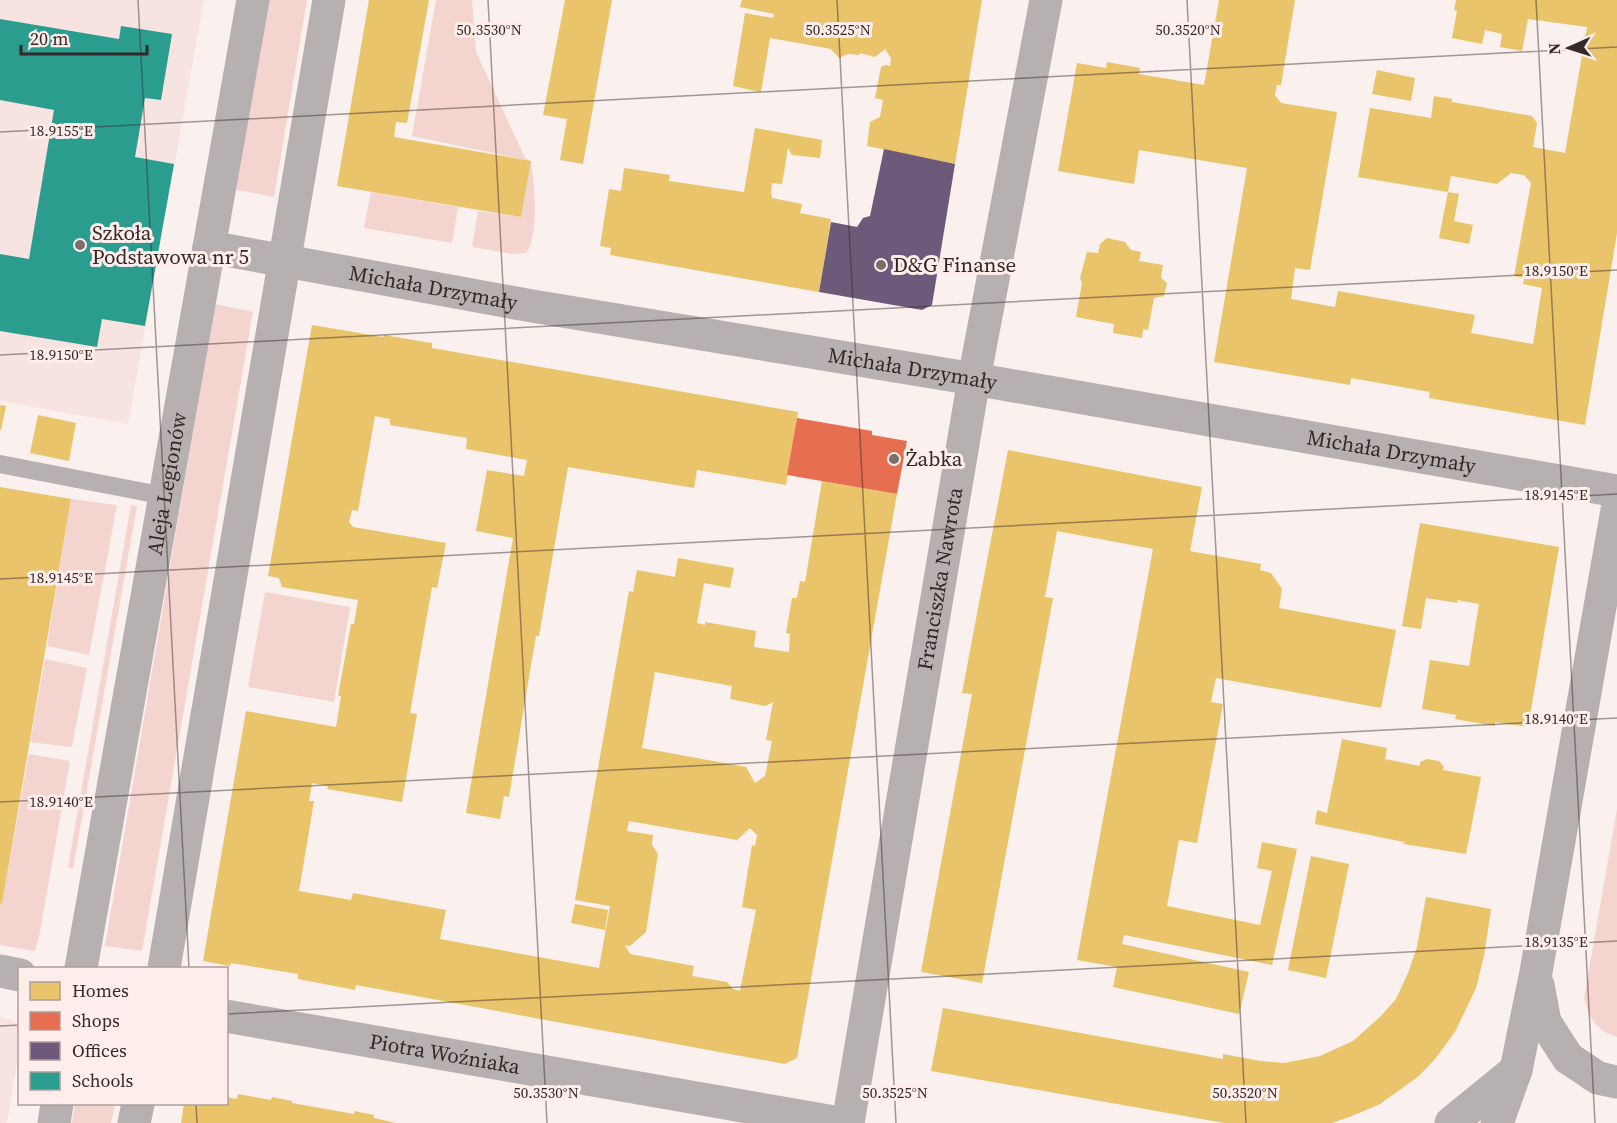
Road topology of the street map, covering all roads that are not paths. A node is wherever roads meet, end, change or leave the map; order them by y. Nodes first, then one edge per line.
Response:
1 (254, 0) edge
2 (329, 0) edge
3 (1046, 0) edge
4 (209, 247) junction
5 (286, 260) junction
6 (974, 379) junction
7 (0, 464) edge
8 (1617, 491) edge
9 (165, 496) junction
10 (1617, 510) edge
11 (81, 967) edge
12 (164, 967) edge
13 (0, 971) edge
14 (1536, 972) junction
15 (18, 975) edge
16 (228, 1016) edge
17 (1516, 1070) junction
18 (1617, 1082) edge
19 (57, 1105) edge
20 (138, 1105) edge
21 (54, 1123) edge
22 (134, 1123) edge
23 (840, 1123) edge
24 (848, 1123) edge
25 (1451, 1123) edge
26 (1497, 1123) edge

1 - 4 street, Aleja Legionów
2 - 5 street
3 - 6 street, Franciszka Nawrota
4 - 5 street, Michała Drzymały
4 - 9 street, Aleja Legionów
5 - 6 street, Michała Drzymały
5 - 12 street
6 - 8 street, Michała Drzymały
6 - 24 street, Franciszka Nawrota
7 - 9 lane
9 - 11 street, Aleja Legionów
10 - 14 street
13 - 15 street
14 - 17 street
14 - 18 street
16 - 23 street, Piotra Woźniaka
17 - 25 street
17 - 26 street
19 - 21 street
20 - 22 street

